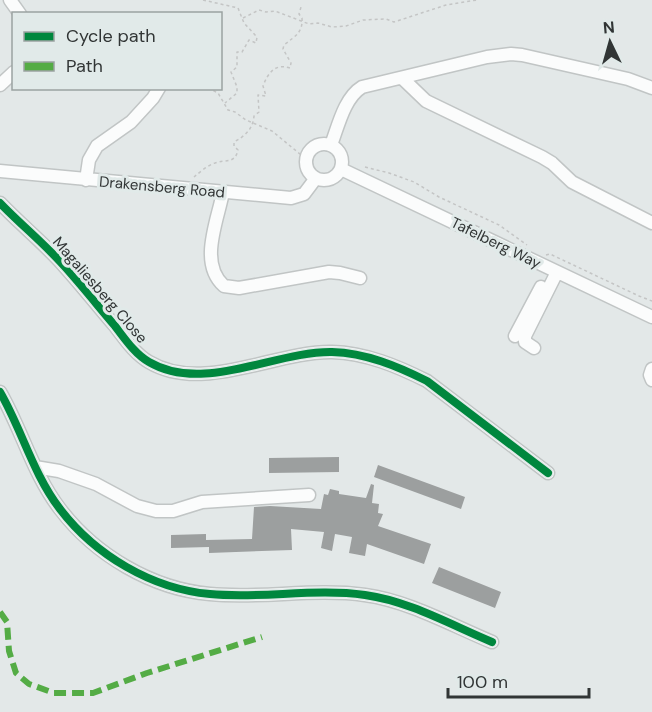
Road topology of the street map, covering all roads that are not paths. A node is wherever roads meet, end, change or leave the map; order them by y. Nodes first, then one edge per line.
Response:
1 (12, 74) edge
2 (402, 78) junction
3 (0, 85) edge
4 (652, 88) edge
5 (158, 90) edge
6 (331, 145) junction
7 (0, 171) edge
8 (346, 171) junction
9 (316, 178) junction
10 (86, 180) junction
11 (222, 197) junction
12 (0, 203) edge
13 (652, 223) edge
14 (553, 271) junction
15 (360, 278) dead end
16 (652, 317) edge
17 (515, 336) dead end
18 (534, 348) dead end
19 (652, 369) edge
20 (652, 380) edge
21 (0, 392) edge
22 (35, 467) junction
23 (548, 473) dead end
24 (309, 495) dead end
25 (492, 642) dead end

1 - 3 street
2 - 4 street
2 - 6 street
2 - 13 street
5 - 10 street
6 - 8 street
6 - 9 street
7 - 10 street, Drakensberg Road
8 - 9 street
8 - 14 street, Tafelberg Way
9 - 11 street, Drakensberg Road
10 - 11 street, Drakensberg Road
11 - 15 street
12 - 23 street, Magaliesberg Close
14 - 16 street, Tafelberg Way
14 - 17 street
14 - 18 street
19 - 20 street
21 - 22 street
22 - 24 street
22 - 25 street

